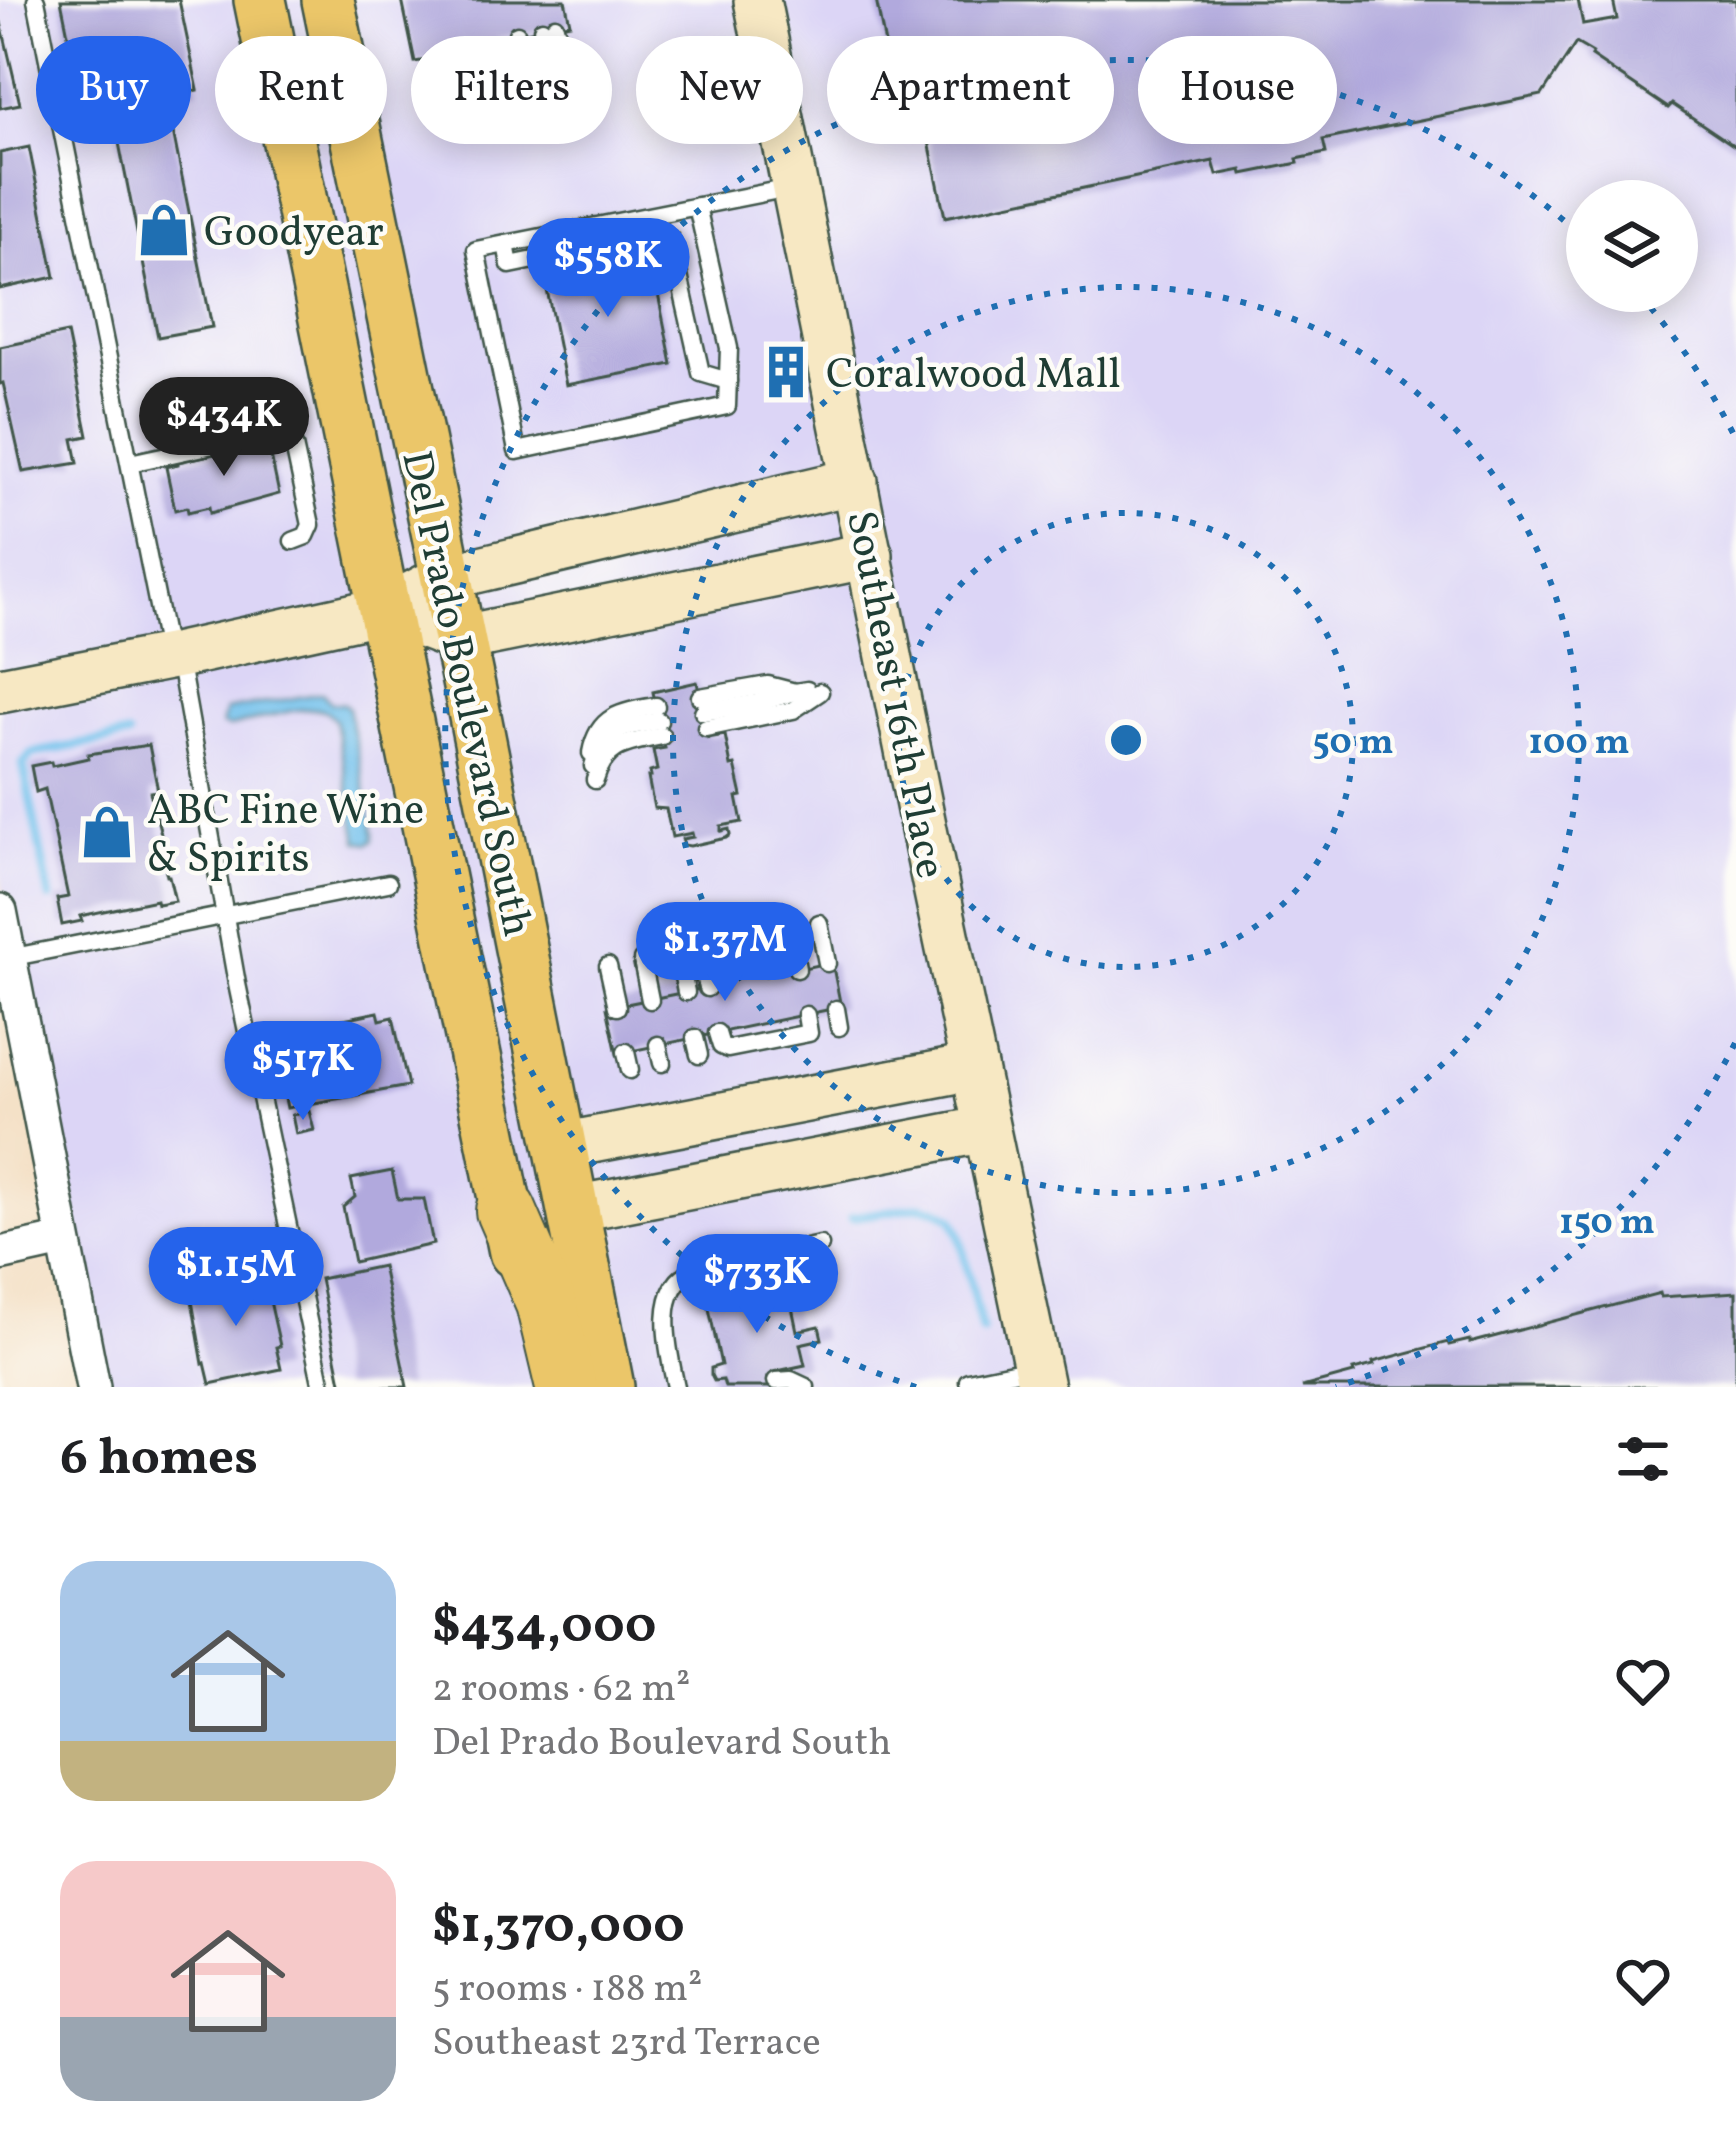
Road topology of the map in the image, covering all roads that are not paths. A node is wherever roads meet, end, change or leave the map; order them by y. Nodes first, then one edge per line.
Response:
1 (36, 0) edge
2 (260, 0) edge
3 (328, 0) edge
4 (757, 0) edge
5 (530, 111) joint
6 (795, 187) junction
7 (697, 206) junction
8 (506, 244) junction
9 (728, 381) junction
10 (130, 463) junction
11 (855, 481) junction
12 (293, 542) dead end
13 (870, 555) junction
14 (446, 577) junction
15 (383, 610) junction
16 (458, 639) junction
17 (174, 656) junction
18 (0, 690) edge
19 (703, 712) joint
20 (659, 721) dead end
21 (593, 766) dead end
22 (388, 883) dead end
23 (0, 911) edge
24 (224, 915) junction
25 (819, 923) dead end
26 (790, 930) dead end
27 (698, 948) dead end
28 (678, 952) dead end
29 (9, 958) junction
30 (642, 960) dead end
31 (827, 963) dead end
32 (608, 966) dead end
33 (797, 969) dead end
34 (707, 988) dead end
35 (686, 992) dead end
36 (650, 1000) dead end
37 (617, 1006) dead end
38 (808, 1024) dead end
39 (717, 1033) dead end
40 (974, 1066) junction
41 (986, 1129) junction
42 (562, 1146) junction
43 (574, 1209) junction
44 (506, 1210) junction
45 (63, 1240) junction
46 (820, 1245) dead end
47 (0, 1253) edge
48 (1039, 1377) edge
49 (776, 1381) dead end
50 (968, 1382) dead end
51 (677, 1383) edge
52 (93, 1387) edge
53 (322, 1387) edge
54 (543, 1387) edge
55 (566, 1387) edge
56 (608, 1387) edge
57 (806, 1387) edge

1 - 10 lane
2 - 15 main road, Del Prado Boulevard South
3 - 14 main road, Del Prado Boulevard South
4 - 6 street, Southeast 16th Place
5 - 5 lane
6 - 7 lane
6 - 11 street, Southeast 16th Place
7 - 8 lane
7 - 9 lane
8 - 9 lane
8 - 9 lane
10 - 12 lane
10 - 17 lane
11 - 13 street, Southeast 16th Place
11 - 14 street
13 - 16 street
13 - 40 street, Southeast 16th Place
14 - 15 street
14 - 16 main road, Del Prado Boulevard South
15 - 16 street
15 - 17 street
15 - 44 main road, Del Prado Boulevard South
16 - 42 main road, Del Prado Boulevard South
17 - 18 street
17 - 24 lane
19 - 19 lane
20 - 21 lane
22 - 24 lane
23 - 29 street
24 - 29 lane
24 - 53 lane
25 - 31 lane
26 - 33 lane
27 - 34 lane
28 - 35 lane
29 - 45 street
30 - 36 lane
32 - 37 lane
38 - 39 lane
40 - 41 street, Southeast 16th Place
40 - 42 street
41 - 43 street
41 - 48 street, Southeast 16th Place
42 - 43 main road, Del Prado Boulevard South
43 - 56 main road, Del Prado Boulevard South
44 - 54 main road, Del Prado Boulevard South
44 - 55 highway
45 - 47 street
45 - 52 street
46 - 51 lane
48 - 50 lane
49 - 57 lane

